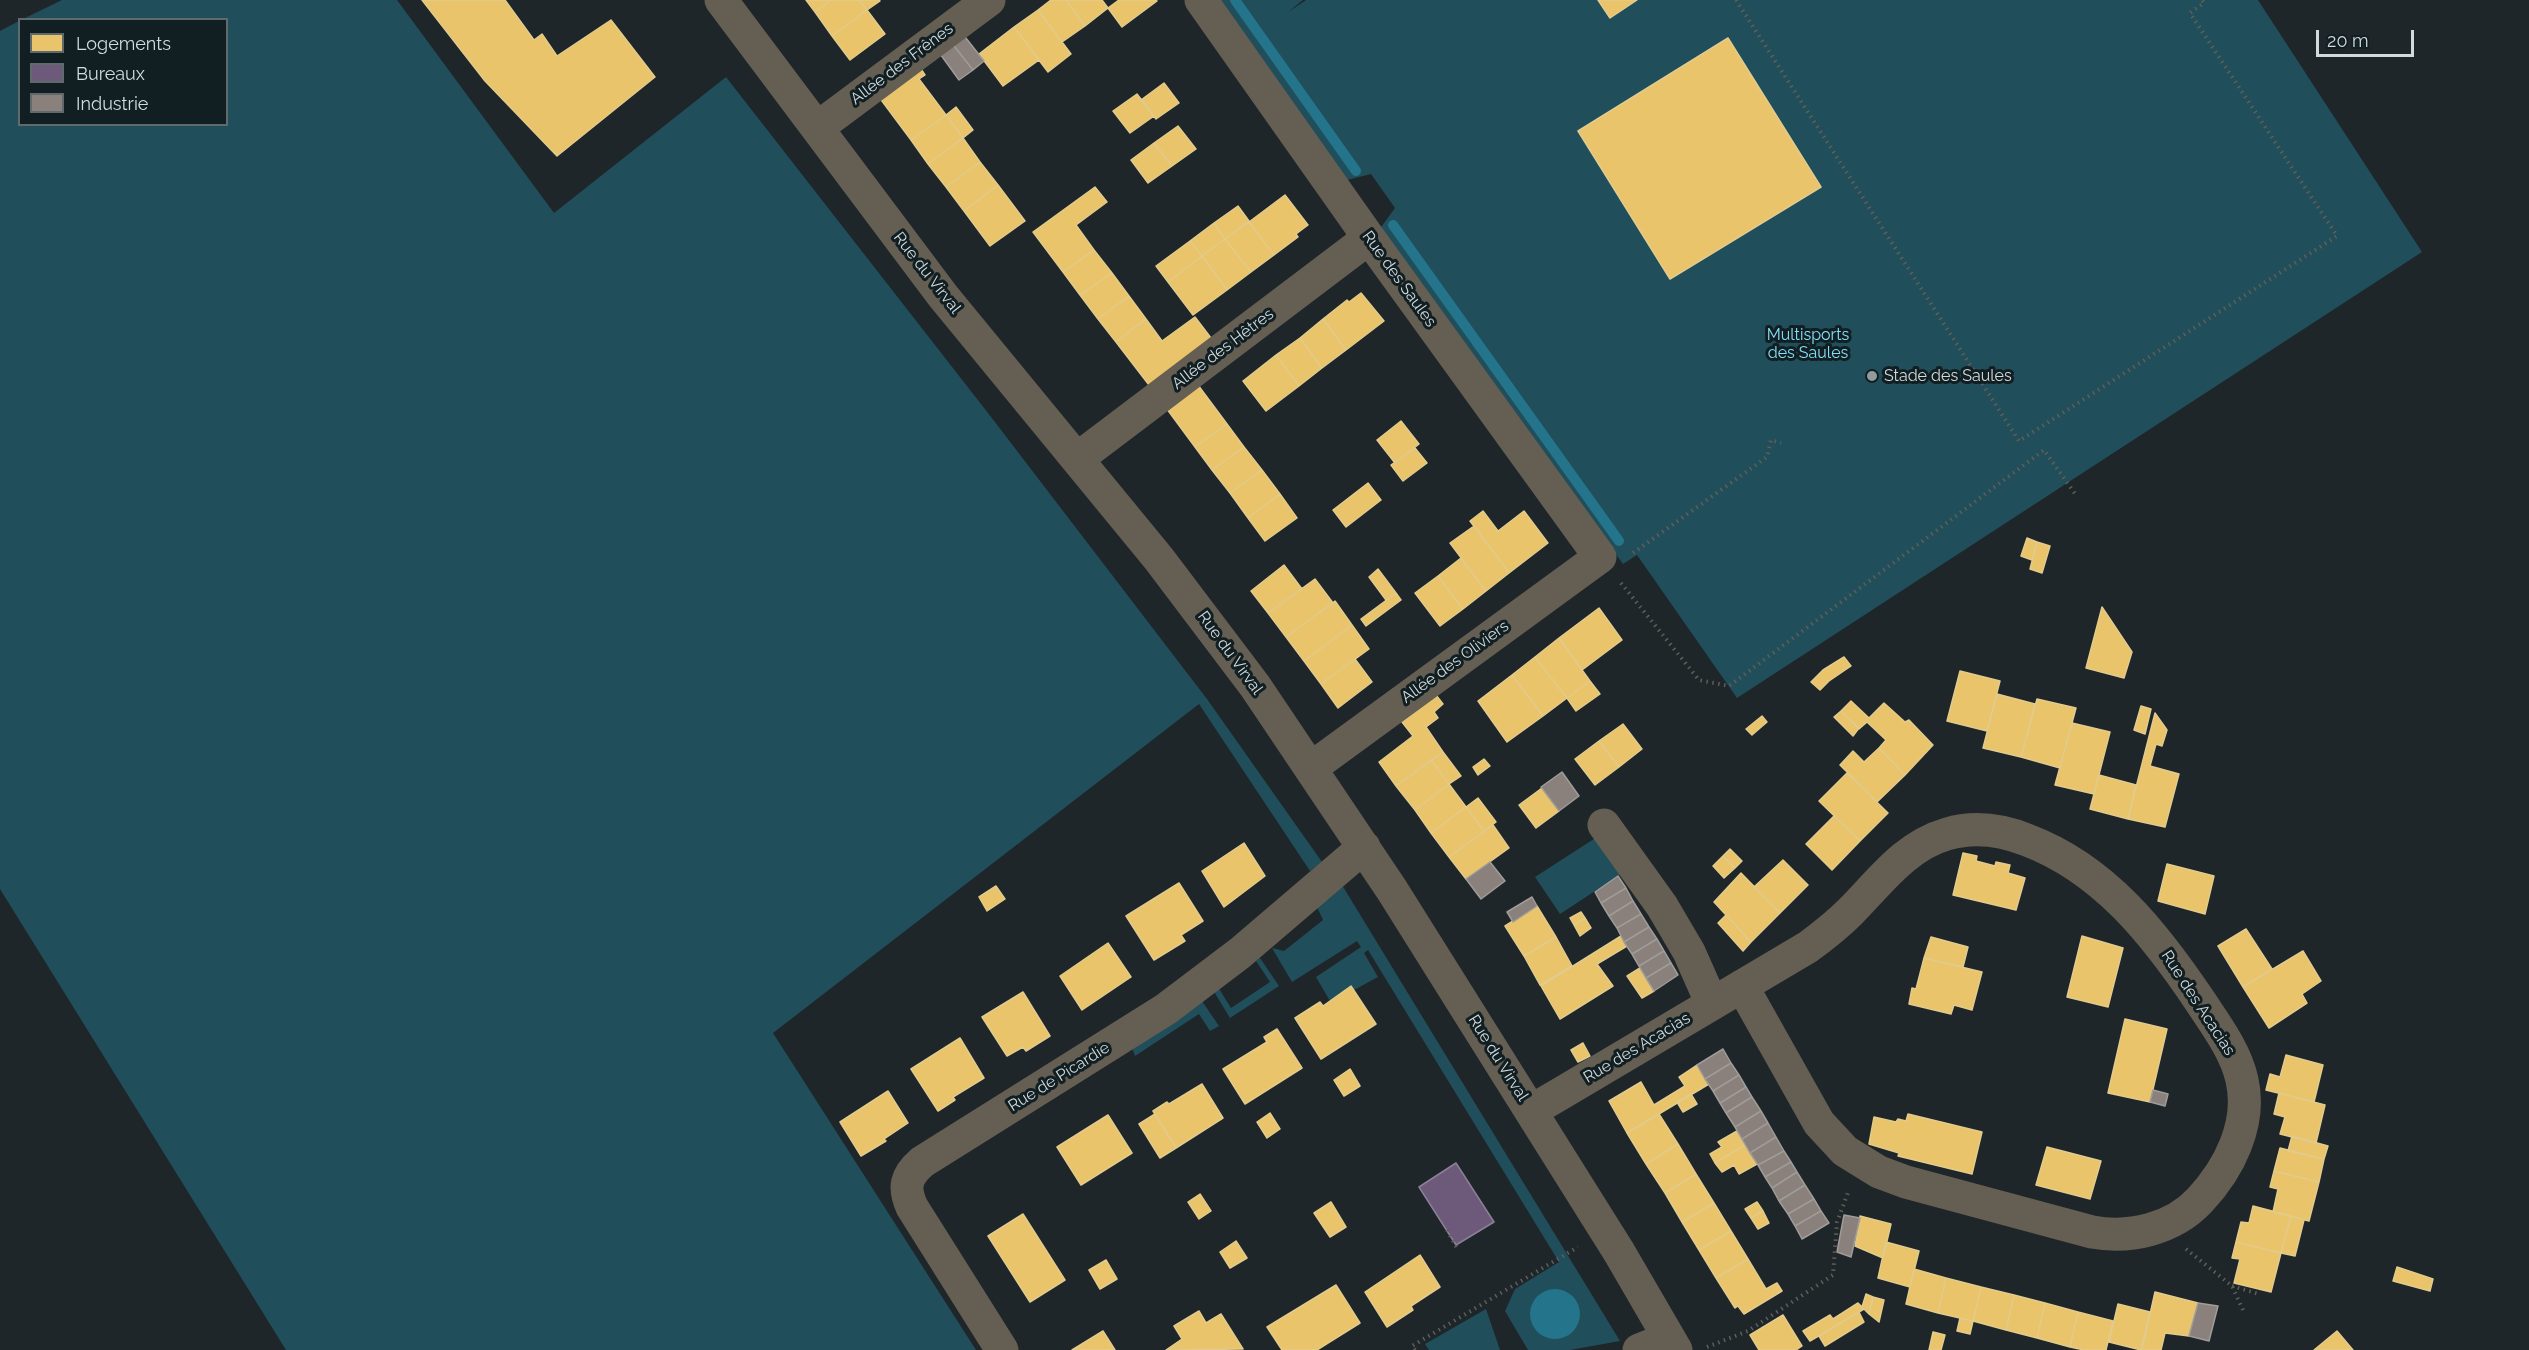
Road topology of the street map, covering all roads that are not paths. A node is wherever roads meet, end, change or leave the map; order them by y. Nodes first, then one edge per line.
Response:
1 (722, 0) edge
2 (989, 0) edge
3 (1201, 0) edge
4 (816, 128) junction
5 (1369, 238) junction
6 (1077, 459) junction
7 (1605, 563) joint
8 (1311, 768) junction
9 (1604, 825) dead end
10 (1364, 847) junction
11 (1742, 986) junction
12 (1712, 1004) junction
13 (1532, 1111) junction
14 (1681, 1346) edge
15 (1002, 1350) edge
16 (1639, 1350) edge

1 - 4 street, Rue du Virval
2 - 4 street, Allée des Frênes
3 - 5 street, Rue des Saules
4 - 6 street, Rue du Virval
5 - 6 street, Allée des Hêtres
5 - 7 street, Rue des Saules
6 - 8 street, Rue du Virval
7 - 8 street, Allée des Oliviers
8 - 10 street, Rue du Virval
9 - 12 street
10 - 13 street, Rue du Virval
10 - 15 street, Rue de Picardie
11 - 11 street, Rue des Acacias
11 - 12 street, Rue des Acacias
12 - 13 street, Rue des Acacias
13 - 14 street, Rue du Virval
14 - 16 street

